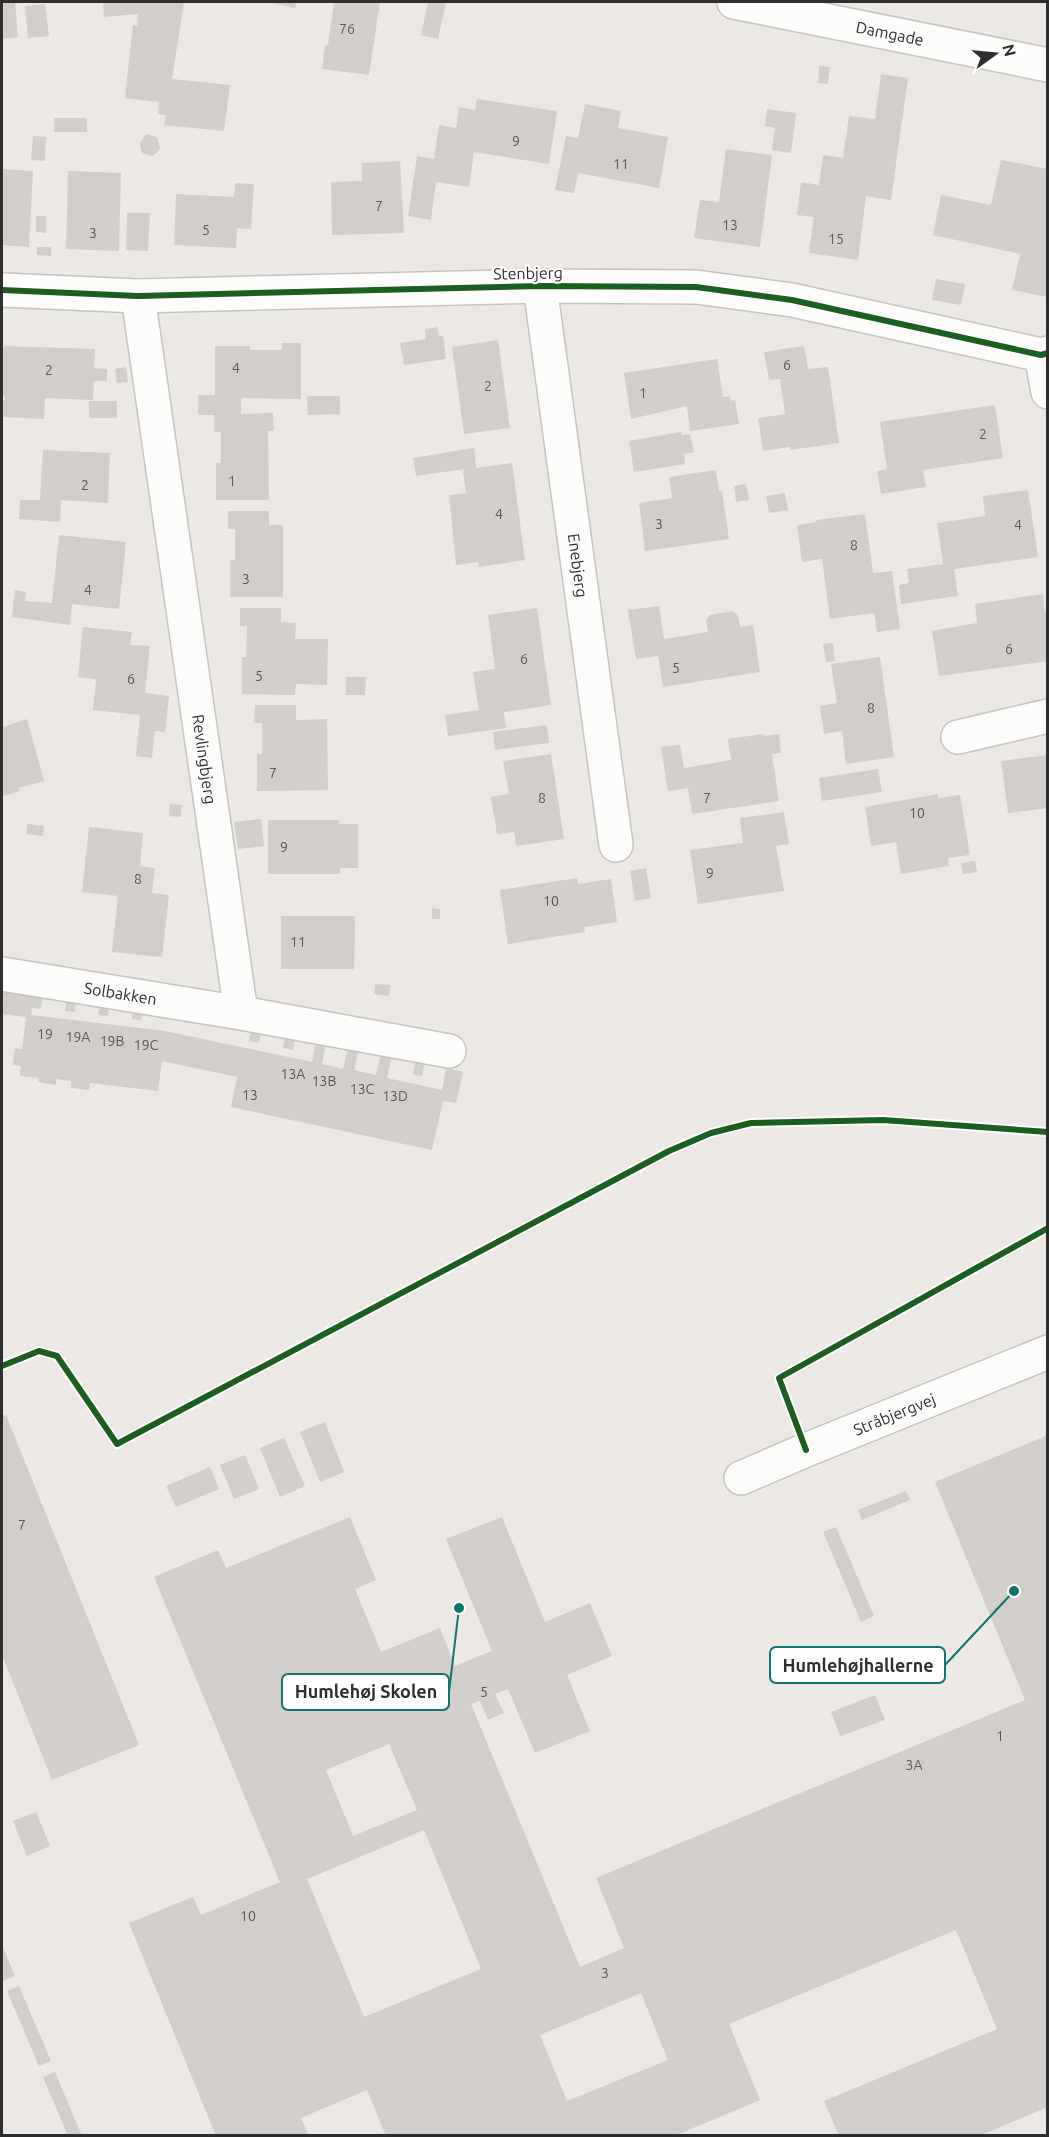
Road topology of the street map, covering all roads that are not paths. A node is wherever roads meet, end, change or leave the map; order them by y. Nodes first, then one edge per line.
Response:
1 (734, 2) edge
2 (1047, 65) edge
3 (540, 286) junction
4 (2, 290) edge
5 (138, 297) junction
6 (1044, 354) edge
7 (1047, 392) edge
8 (1047, 716) edge
9 (958, 737) dead end
10 (616, 845) dead end
11 (2, 974) edge
12 (241, 1013) junction
13 (448, 1051) dead end
14 (1047, 1352) edge
15 (741, 1478) dead end

1 - 2 street, Damgade
3 - 5 street, Stenbjerg
3 - 6 street, Stenbjerg
3 - 10 street, Enebjerg
4 - 5 street, Stenbjerg
5 - 12 street, Revlingbjerg
6 - 7 street
8 - 9 street
11 - 12 street, Solbakken
12 - 13 street
14 - 15 street, Stråbjergvej

